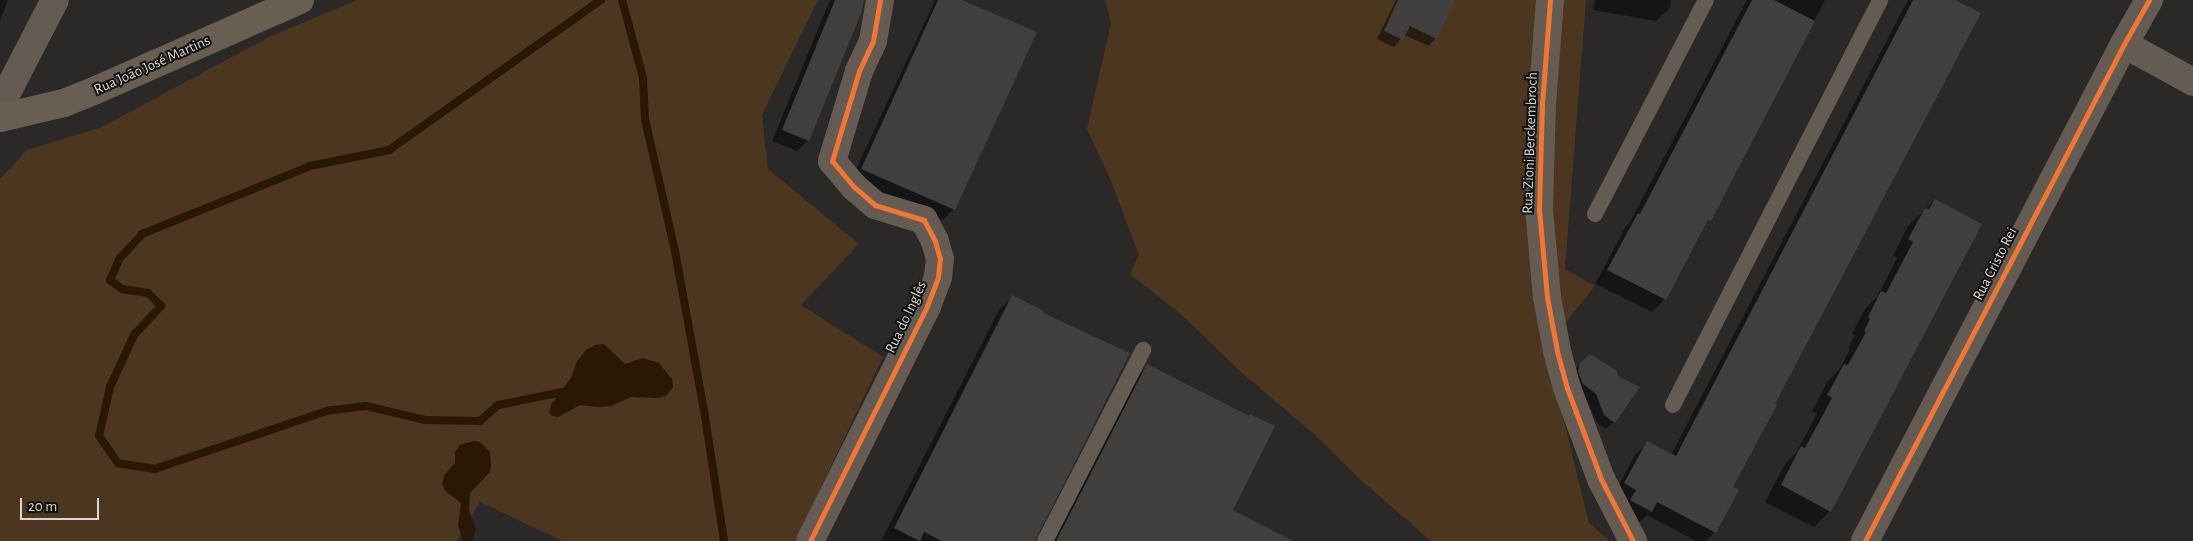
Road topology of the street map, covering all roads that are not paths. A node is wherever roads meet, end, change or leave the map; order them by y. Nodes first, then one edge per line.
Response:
1 (55, 0) edge
2 (300, 0) edge
3 (880, 0) edge
4 (1550, 0) edge
5 (1706, 0) edge
6 (1880, 0) edge
7 (2150, 0) edge
8 (2124, 44) junction
9 (2193, 82) edge
10 (0, 106) edge
11 (0, 118) edge
12 (1595, 214) dead end
13 (1143, 350) dead end
14 (1673, 405) dead end
15 (1616, 529) edge
16 (810, 541) edge
17 (1045, 541) edge
18 (1633, 541) edge
19 (1865, 541) edge

1 - 10 street
2 - 11 main road, Rua João José Martins
3 - 16 street, Rua do Inglês
4 - 15 street, Rua Zioni Berckembroch
5 - 12 lane
6 - 14 lane
7 - 8 street, Rua Cristo Rei
8 - 9 street
8 - 19 street, Rua Cristo Rei
13 - 17 lane
15 - 18 street, Rua Zioni Berckembroch

